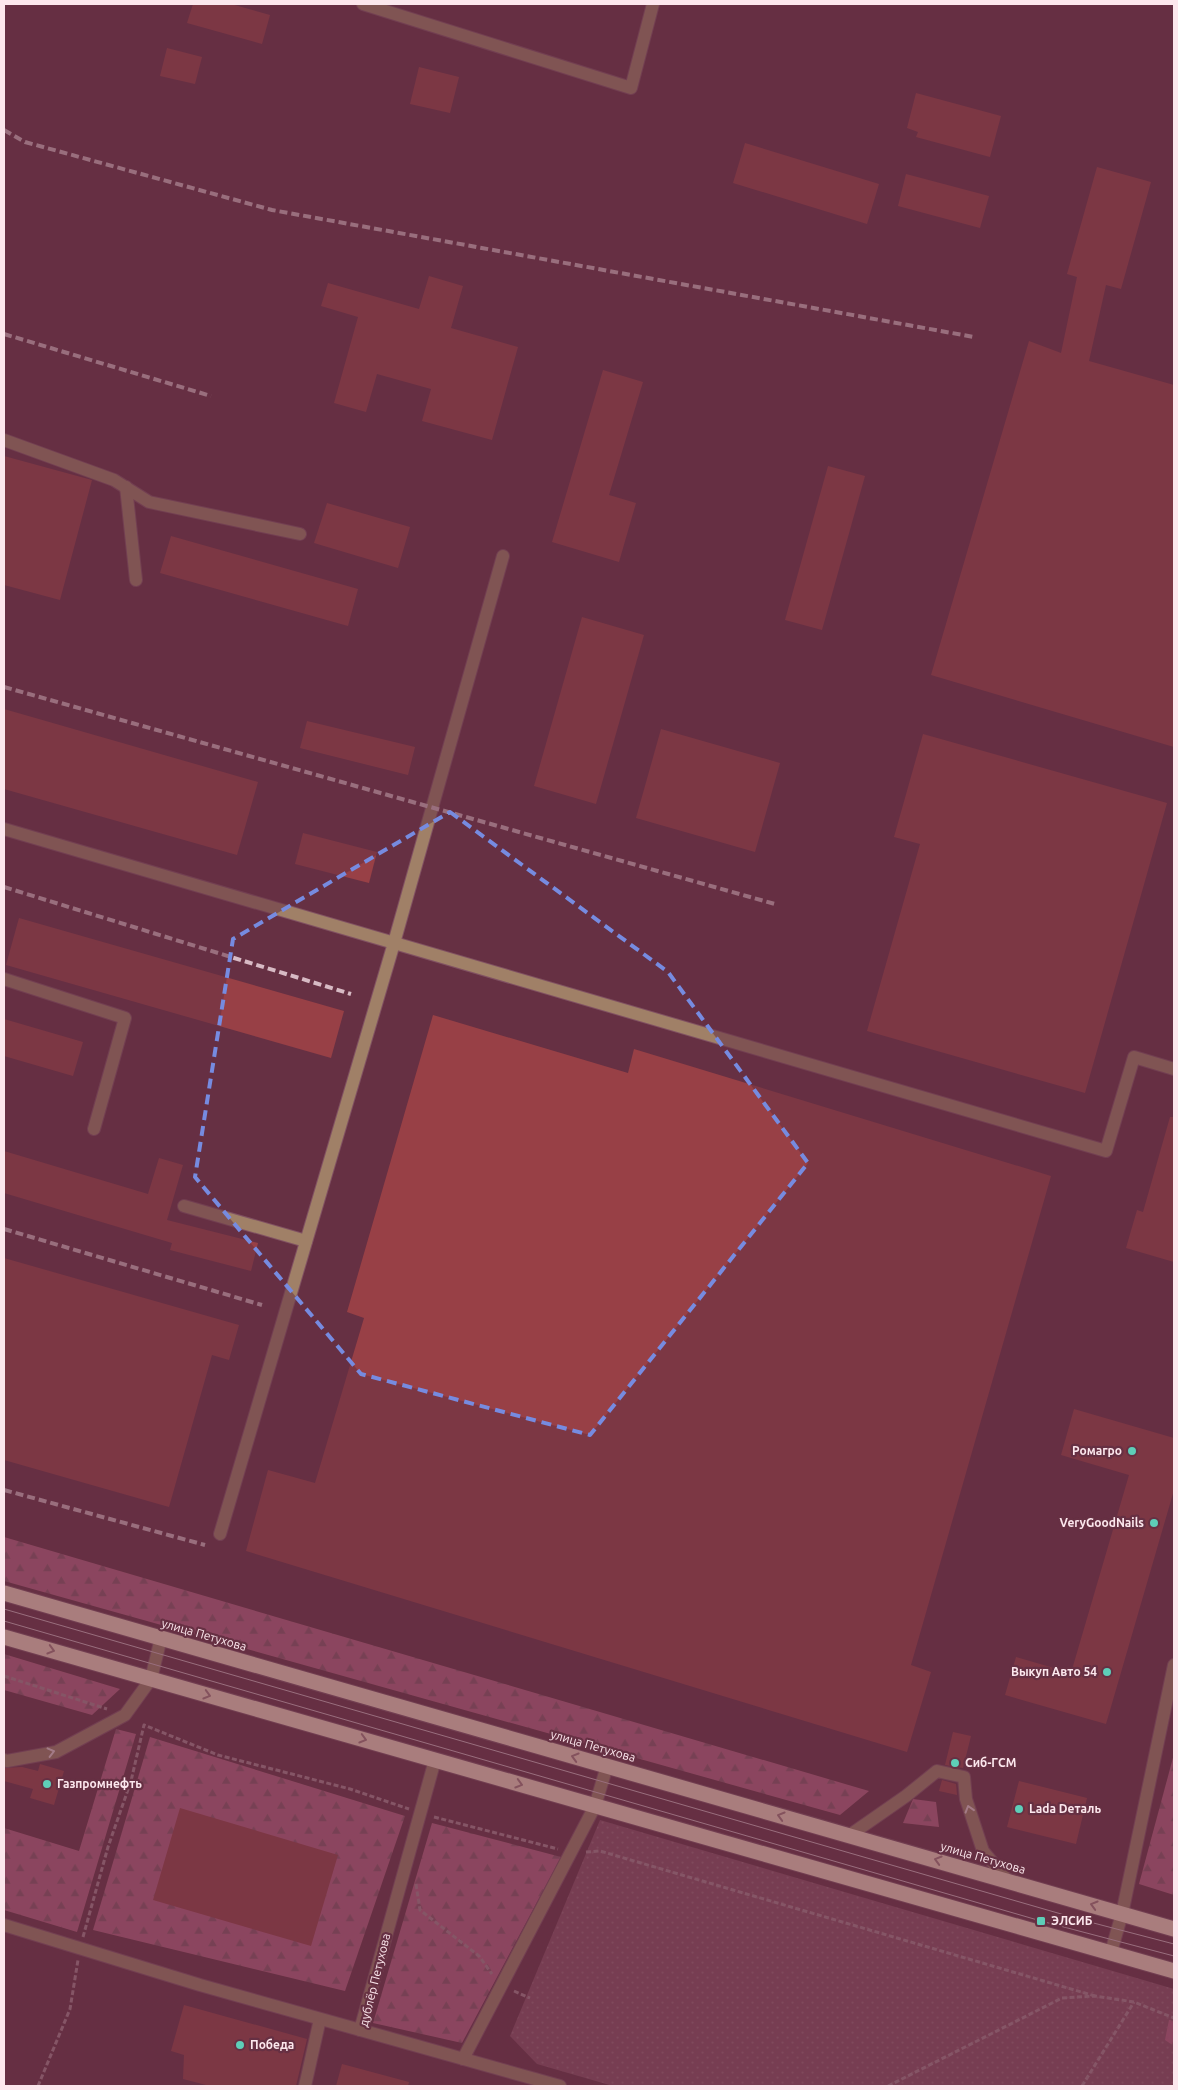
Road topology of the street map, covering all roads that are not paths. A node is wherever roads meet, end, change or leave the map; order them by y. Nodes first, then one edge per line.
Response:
1 (363, 4) edge
2 (653, 4) edge
3 (4, 440) edge
4 (126, 487) junction
5 (300, 534) dead end
6 (503, 556) dead end
7 (136, 580) dead end
8 (4, 829) edge
9 (394, 943) junction
10 (4, 979) edge
11 (1174, 1069) edge
12 (94, 1129) dead end
13 (184, 1206) dead end
14 (306, 1241) junction
15 (220, 1534) dead end
16 (4, 1593) edge
17 (4, 1637) edge
18 (161, 1638) junction
19 (1174, 1665) edge
20 (151, 1679) junction
21 (4, 1760) edge
22 (435, 1760) junction
23 (607, 1766) junction
24 (595, 1806) junction
25 (850, 1836) junction
26 (1008, 1881) junction
27 (1122, 1914) junction
28 (4, 1926) edge
29 (1174, 1928) edge
30 (1111, 1952) junction
31 (1174, 1970) edge
32 (320, 2019) junction
33 (360, 2030) junction
34 (463, 2059) junction
35 (305, 2086) edge
36 (560, 2086) edge

1 - 2 street
3 - 4 street
4 - 5 street
4 - 7 street
6 - 9 street
8 - 9 street
9 - 11 street
9 - 14 street
10 - 12 street
13 - 14 street
14 - 15 street
16 - 18 highway, улица Петухова
17 -> 20 highway
18 - 20 street
23 -> 18 highway, улица Петухова
19 - 27 street
21 -> 20 street
20 -> 22 highway
22 -> 24 highway
22 - 33 street, дублёр Петухова
23 - 24 street
25 -> 23 highway, улица Петухова
24 - 30 highway
24 - 34 street
26 -> 25 highway, улица Петухова
26 -> 25 street
27 -> 26 highway, улица Петухова
27 - 29 highway, улица Петухова
27 - 30 street
28 - 32 street
30 - 31 highway
32 - 33 street
32 - 35 street
33 - 34 street, дублёр Петухова
34 - 36 street, дублёр Петухова

